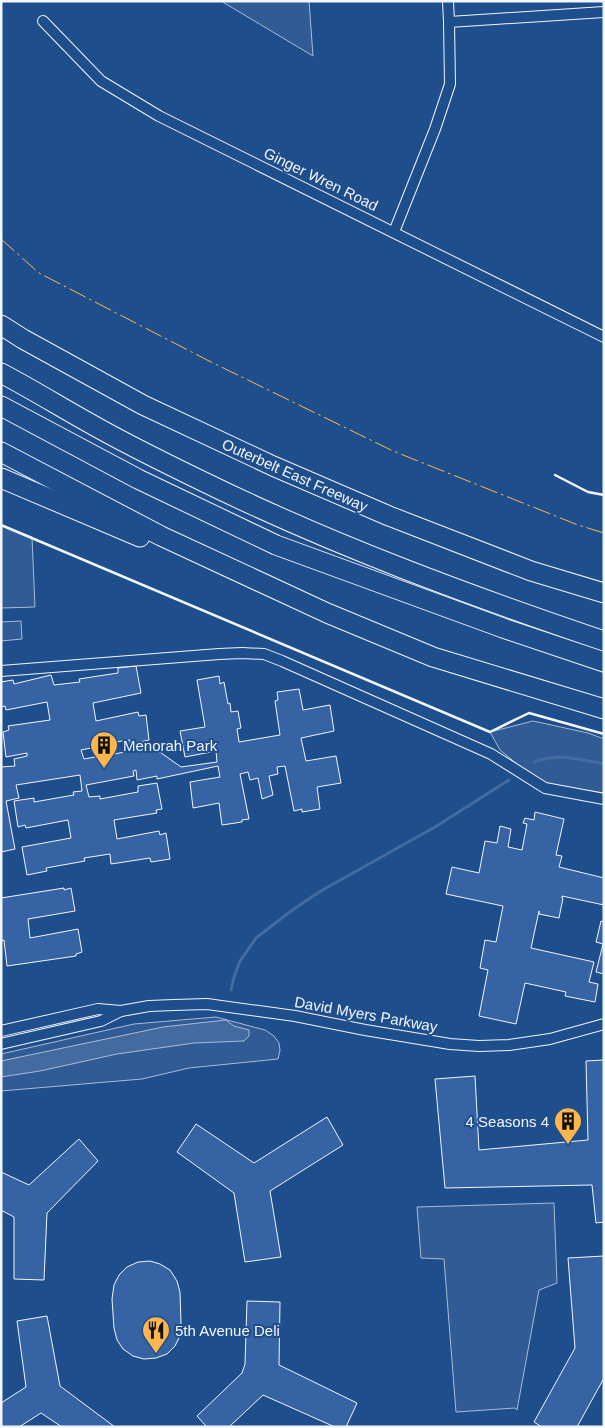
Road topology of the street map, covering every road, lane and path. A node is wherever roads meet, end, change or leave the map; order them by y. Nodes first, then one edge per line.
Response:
1 (448, 1) edge
2 (604, 12) edge
3 (43, 22) dead end
4 (449, 22) junction
5 (394, 232) junction
6 (1, 325) edge
7 (604, 337) edge
8 (1, 373) edge
9 (1, 406) edge
10 (1, 452) edge
11 (1, 478) edge
12 (604, 593) edge
13 (327, 613) junction
14 (604, 641) edge
15 (604, 662) edge
16 (1, 671) edge
17 (604, 710) edge
18 (604, 799) edge
19 (121, 1011) junction
20 (604, 1024) edge
21 (1, 1032) edge
22 (1, 1044) edge

1 - 4 street
2 - 4 street
3 - 5 street, Ginger Wren Road
4 - 5 street
5 - 7 street, Ginger Wren Road
6 - 12 highway, Outerbelt East Freeway
8 - 14 highway
9 - 15 highway
10 - 13 highway
11 - 13 highway
13 - 17 highway
16 - 18 street
19 - 20 street, David Myers Parkway
19 - 21 street, David Myers Parkway
19 - 22 street, David Myers Parkway

